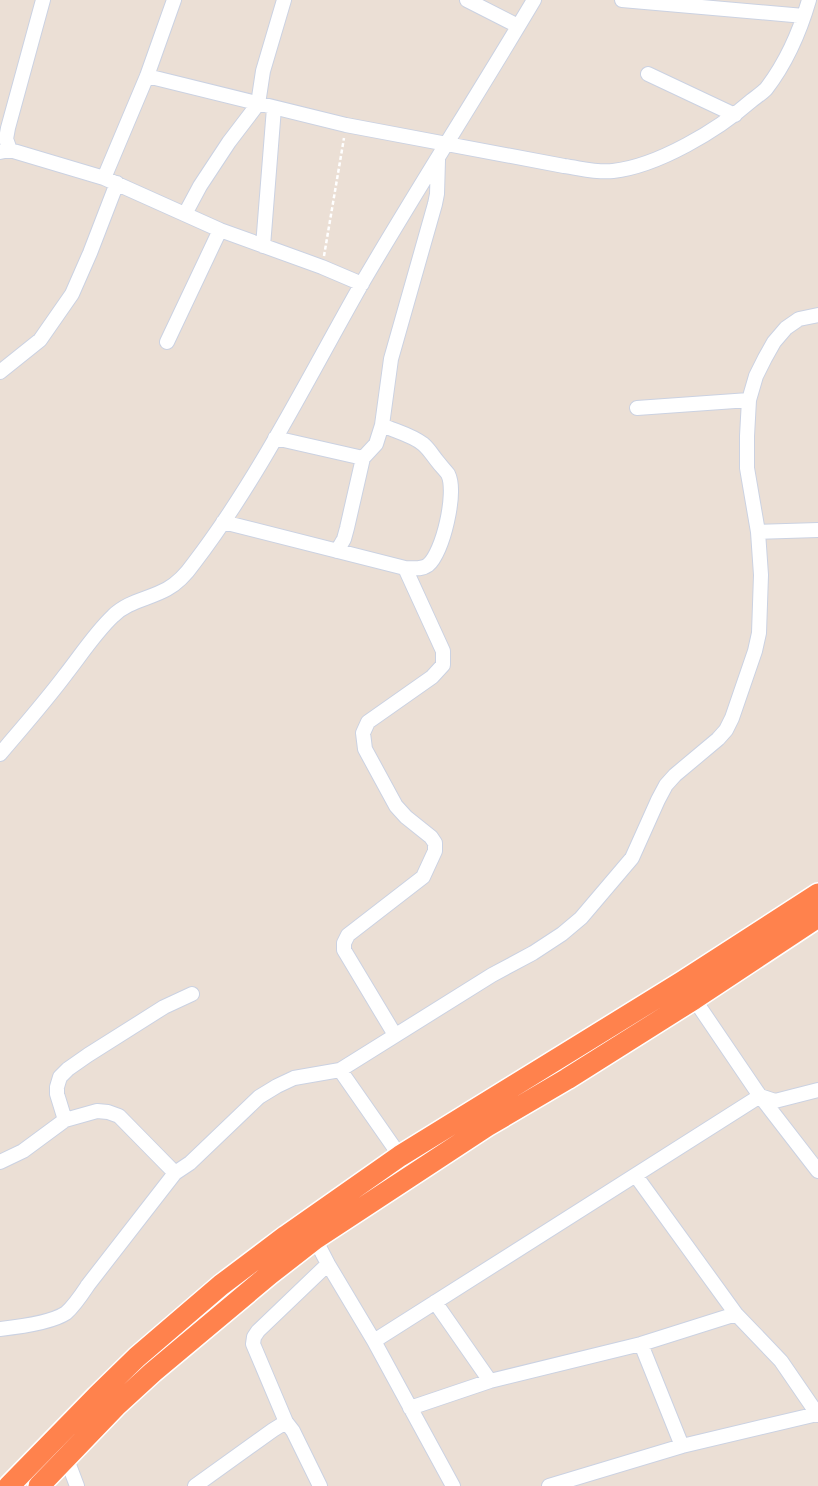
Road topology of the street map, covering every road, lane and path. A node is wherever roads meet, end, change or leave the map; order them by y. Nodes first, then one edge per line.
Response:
1 (44, 0) edge
2 (174, 0) edge
3 (284, 0) edge
4 (467, 0) edge
5 (534, 0) edge
6 (622, 0) edge
7 (809, 0) edge
8 (804, 16) junction
9 (518, 26) junction
10 (648, 74) dead end
11 (147, 76) junction
12 (258, 104) junction
13 (274, 108) junction
14 (735, 115) junction
15 (346, 125) junction
16 (446, 143) junction
17 (5, 151) edge
18 (438, 157) junction
19 (111, 181) junction
20 (185, 214) junction
21 (220, 230) junction
22 (264, 246) junction
23 (322, 267) junction
24 (362, 284) junction
25 (818, 315) edge
26 (167, 342) dead end
27 (0, 372) edge
28 (749, 400) junction
29 (637, 408) dead end
30 (382, 425) junction
31 (275, 438) junction
32 (363, 458) junction
33 (223, 522) junction
34 (818, 530) edge
35 (758, 532) junction
36 (337, 551) junction
37 (405, 568) junction
38 (0, 754) edge
39 (818, 894) edge
40 (818, 917) edge
41 (682, 982) junction
42 (192, 994) dead end
43 (694, 998) junction
44 (394, 1035) junction
45 (340, 1070) junction
46 (818, 1090) edge
47 (760, 1096) junction
48 (66, 1120) junction
49 (400, 1156) junction
50 (0, 1162) edge
51 (818, 1171) edge
52 (175, 1173) junction
53 (636, 1176) junction
54 (315, 1239) junction
55 (328, 1264) junction
56 (434, 1302) junction
57 (736, 1314) junction
58 (0, 1329) edge
59 (374, 1342) junction
60 (641, 1344) junction
61 (490, 1381) junction
62 (410, 1408) junction
63 (818, 1414) edge
64 (286, 1422) junction
65 (682, 1446) junction
66 (66, 1457) junction
67 (570, 1483) edge
68 (9, 1486) edge
69 (39, 1486) edge
70 (77, 1486) edge
71 (195, 1486) edge
72 (320, 1486) edge
73 (453, 1486) edge
74 (549, 1486) edge

1 - 17 street
2 - 11 street
3 - 12 street
4 - 9 street
5 - 9 street
6 - 8 street
7 - 8 street
8 - 14 street
9 - 16 street
10 - 14 street
11 - 12 street
11 - 19 street
12 - 13 street
12 - 20 street
13 - 15 street
13 - 22 street
14 - 16 street
15 - 16 street
15 - 23 path
16 - 18 street
17 - 19 street
18 - 24 street
18 - 30 street
19 - 20 street
19 - 27 street
20 - 21 street
21 - 22 street
21 - 26 street
22 - 23 street
23 - 24 street
24 - 31 street
25 - 28 street
28 - 29 street
28 - 35 street
30 - 32 street
30 - 37 street
31 - 32 street
31 - 33 street
32 - 36 street
33 - 36 street
33 - 38 street
34 - 35 street
35 - 44 street
36 - 37 street
37 - 44 street
39 - 41 highway
40 - 43 highway
41 - 43 street
41 - 49 highway
42 - 48 street
43 - 47 street
43 - 54 highway
44 - 45 street
45 - 49 street
45 - 52 street
46 - 47 street
47 - 51 street
47 - 53 street
48 - 50 street
48 - 52 street
49 - 68 highway
52 - 58 street
53 - 56 street
53 - 57 street
54 - 55 street
54 - 66 highway
55 - 59 street
55 - 64 street
56 - 59 street
56 - 61 street
57 - 60 street
57 - 63 street
59 - 62 street
60 - 61 street
60 - 65 street
61 - 62 street
62 - 73 street
63 - 65 street
64 - 71 street
64 - 72 street
65 - 67 street
66 - 69 highway
66 - 70 street
67 - 74 street

